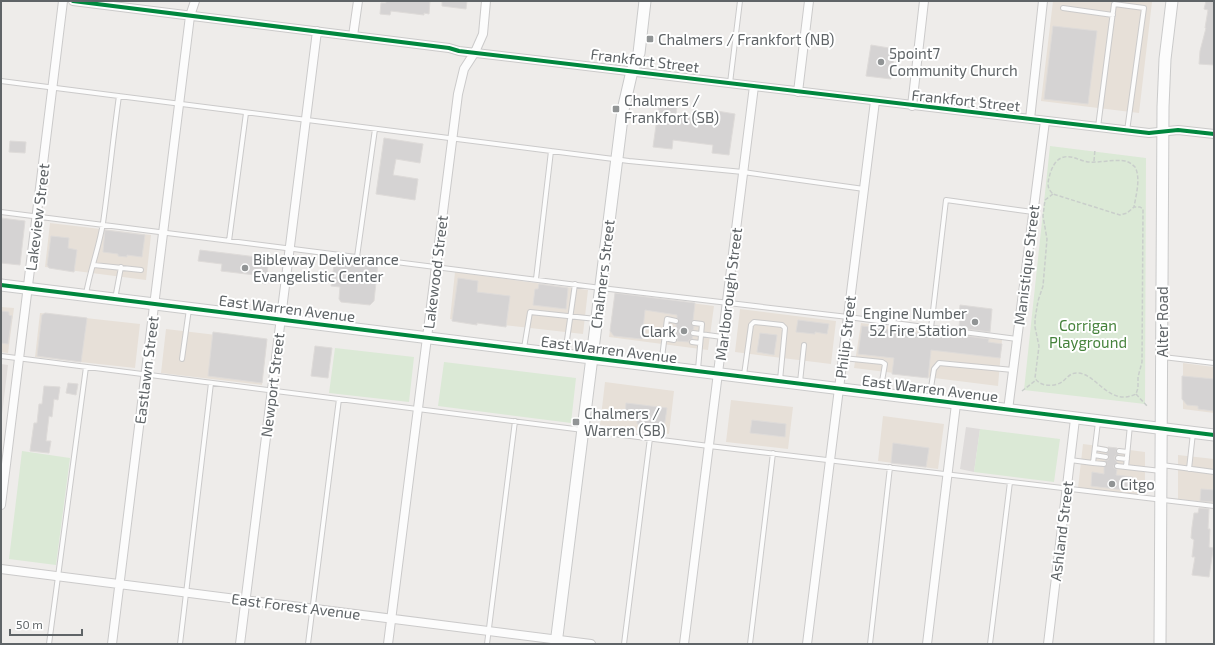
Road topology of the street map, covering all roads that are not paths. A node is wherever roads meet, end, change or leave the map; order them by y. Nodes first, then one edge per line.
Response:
1 (63, 1) edge
2 (74, 1) edge
3 (195, 1) edge
4 (358, 1) edge
5 (486, 1) edge
6 (645, 1) edge
7 (740, 1) edge
8 (808, 1) edge
9 (924, 1) edge
10 (1043, 1) edge
11 (1172, 1) edge
12 (1063, 8) dead end
13 (1113, 15) junction
14 (190, 16) junction
15 (317, 31) junction
16 (353, 36) junction
17 (475, 52) junction
18 (632, 71) junction
19 (1, 81) edge
20 (730, 83) junction
21 (754, 86) junction
22 (52, 88) junction
23 (798, 92) junction
24 (119, 96) junction
25 (875, 101) junction
26 (179, 104) junction
27 (912, 106) junction
28 (246, 113) junction
29 (1030, 119) junction
30 (306, 120) junction
31 (1045, 121) junction
32 (1098, 127) junction
33 (375, 129) junction
34 (1127, 131) junction
35 (1163, 133) junction
36 (1214, 134) edge
37 (452, 138) junction
38 (551, 151) junction
39 (616, 159) junction
40 (743, 172) junction
41 (864, 189) junction
42 (1, 212) edge
43 (1033, 212) junction
44 (37, 216) junction
45 (103, 224) junction
46 (163, 232) junction
47 (229, 240) junction
48 (289, 249) junction
49 (356, 257) junction
50 (94, 265) junction
51 (436, 266) junction
52 (120, 268) junction
53 (141, 270) dead end
54 (536, 279) junction
55 (575, 284) junction
56 (1, 285) edge
57 (28, 288) junction
58 (601, 288) junction
59 (86, 296) junction
60 (115, 299) junction
61 (727, 302) junction
62 (154, 304) junction
63 (189, 308) junction
64 (570, 317) junction
65 (848, 317) junction
66 (281, 319) junction
67 (597, 319) junction
68 (676, 321) dead end
69 (694, 323) dead end
70 (931, 328) junction
71 (666, 329) junction
72 (675, 331) dead end
73 (693, 333) dead end
74 (701, 334) junction
75 (723, 337) junction
76 (427, 338) junction
77 (664, 338) junction
78 (1017, 339) junction
79 (674, 340) dead end
80 (692, 342) dead end
81 (700, 343) junction
82 (804, 345) dead end
83 (524, 350) junction
84 (565, 355) junction
85 (1, 356) edge
86 (1162, 357) junction
87 (592, 358) junction
88 (843, 358) junction
89 (19, 359) junction
90 (182, 359) dead end
91 (1214, 363) edge
92 (86, 367) junction
93 (661, 367) junction
94 (1013, 370) junction
95 (698, 372) junction
96 (146, 374) junction
97 (718, 374) junction
98 (744, 378) junction
99 (780, 382) junction
100 (211, 383) junction
101 (800, 384) junction
102 (839, 389) junction
103 (272, 391) junction
104 (880, 394) junction
105 (339, 399) junction
106 (929, 400) junction
107 (956, 404) junction
108 (418, 408) junction
109 (1008, 410) junction
110 (1075, 419) junction
111 (515, 421) junction
112 (1098, 421) junction
113 (1130, 425) junction
114 (583, 429) junction
115 (1162, 429) junction
116 (1193, 432) junction
117 (1214, 435) edge
118 (650, 438) junction
119 (709, 446) junction
120 (1095, 448) junction
121 (1106, 450) dead end
122 (1119, 451) dead end
123 (1127, 452) junction
124 (773, 453) junction
125 (1094, 455) junction
126 (1106, 457) dead end
127 (1118, 458) dead end
128 (1127, 459) junction
129 (830, 460) junction
130 (1070, 460) junction
131 (1093, 463) junction
132 (1104, 464) dead end
133 (1117, 466) dead end
134 (890, 467) junction
135 (1126, 467) junction
136 (1162, 468) junction
137 (1189, 469) junction
138 (1214, 472) edge
139 (948, 474) junction
140 (1010, 482) junction
141 (1066, 490) junction
142 (1161, 500) junction
143 (1, 505) edge
144 (1214, 506) edge
145 (1, 569) edge
146 (57, 577) junction
147 (119, 584) junction
148 (186, 593) junction
149 (246, 600) junction
150 (312, 608) junction
151 (392, 619) junction
152 (489, 631) junction
153 (556, 642) edge
154 (49, 644) edge
155 (112, 644) edge
156 (180, 644) edge
157 (240, 644) edge
158 (308, 644) edge
159 (388, 644) edge
160 (487, 644) edge
161 (591, 644) edge
162 (624, 644) edge
163 (684, 644) edge
164 (750, 644) edge
165 (807, 644) edge
166 (870, 644) edge
167 (927, 644) edge
168 (990, 644) edge
169 (1048, 644) edge
170 (1160, 644) edge

1 - 22 street, Lakeview Street
2 - 14 street, Frankfort Street
3 - 14 street, Eastlawn Street
4 - 16 street
5 - 17 street, Lakewood Street
6 - 18 street, Chalmers Street
7 - 20 lane
8 - 23 street
9 - 27 street
10 - 29 street
11 - 35 street, Alter Road
12 - 13 lane
13 - 32 lane
13 - 34 lane
14 - 15 street, Frankfort Street
14 - 26 street, Eastlawn Street
15 - 16 street, Frankfort Street
15 - 30 street, Newport Street
16 - 17 street, Frankfort Street
17 - 18 street, Frankfort Street
17 - 37 street, Lakewood Street
18 - 20 street, Frankfort Street
18 - 39 street, Chalmers Street
19 - 22 lane
20 - 21 street, Frankfort Street
21 - 23 street, Frankfort Street
21 - 40 street, Marlborough Street
22 - 24 lane
22 - 44 street, Lakeview Street
23 - 25 street, Frankfort Street
24 - 26 lane
24 - 45 lane
25 - 27 street, Frankfort Street
25 - 41 street, Philip Street
26 - 28 lane
26 - 46 street, Eastlawn Street
27 - 29 street, Frankfort Street
28 - 30 lane
28 - 47 lane
29 - 31 street, Frankfort Street
30 - 33 lane
30 - 48 street, Newport Street
31 - 32 street, Frankfort Street
31 - 43 street, Manistique Street
32 - 34 street, Frankfort Street
33 - 37 lane
33 - 49 lane
34 - 35 street, Frankfort Street
35 - 36 street, Frankfort Street
35 - 86 street, Alter Road
37 - 38 lane
37 - 51 street, Lakewood Street
38 - 39 lane
38 - 54 lane
39 - 40 lane
39 - 58 street, Chalmers Street
40 - 41 lane
40 - 61 street, Marlborough Street
41 - 65 street, Philip Street
42 - 44 lane
43 - 70 lane
43 - 78 street, Manistique Street
44 - 45 lane
44 - 57 street, Lakeview Street
45 - 46 lane
45 - 50 lane
46 - 47 lane
46 - 62 street, Eastlawn Street
47 - 48 lane
48 - 49 lane
48 - 66 street, Newport Street
49 - 51 lane
50 - 52 lane
50 - 59 lane
51 - 54 lane
51 - 76 street, Lakewood Street
52 - 53 lane
52 - 60 lane
54 - 55 lane
55 - 58 lane
55 - 64 lane
56 - 57 street, East Warren Avenue
57 - 59 street, East Warren Avenue
57 - 89 street, Lakeview Street
58 - 61 lane
58 - 67 street, Chalmers Street
59 - 60 street, East Warren Avenue
60 - 62 street, East Warren Avenue
61 - 65 lane
61 - 75 street, Marlborough Street
62 - 63 street, East Warren Avenue
62 - 96 street, Eastlawn Street
63 - 66 street, East Warren Avenue
63 - 90 lane
64 - 67 lane
64 - 83 lane
64 - 84 lane
65 - 70 lane
65 - 88 street, Philip Street
66 - 76 street, East Warren Avenue
66 - 103 street, Newport Street
67 - 87 street, Chalmers Street
68 - 71 lane
69 - 74 lane
70 - 78 lane
71 - 72 lane
71 - 77 lane
73 - 74 lane
74 - 75 lane
74 - 81 lane
75 - 97 street, Marlborough Street
76 - 83 street, East Warren Avenue
76 - 108 street, Lakewood Street
77 - 79 lane
77 - 93 lane
78 - 94 street, Manistique Street
80 - 81 lane
81 - 95 lane
82 - 101 lane
83 - 84 street, East Warren Avenue
84 - 87 street, East Warren Avenue
85 - 89 lane
86 - 91 lane
86 - 115 street, Alter Road
87 - 93 street, East Warren Avenue
87 - 114 street, Chalmers Street
88 - 102 street, Philip Street
88 - 104 lane
89 - 92 lane
89 - 143 street, Lakeview Street
92 - 96 lane
92 - 146 lane
93 - 95 street, East Warren Avenue
94 - 106 lane
94 - 109 street, Manistique Street
95 - 97 street, East Warren Avenue
96 - 100 lane
96 - 147 street, Eastlawn Street
97 - 98 street, East Warren Avenue
97 - 119 street, Marlborough Street
98 - 99 street, East Warren Avenue
98 - 99 lane
99 - 101 street, East Warren Avenue
100 - 103 lane
100 - 148 lane
101 - 102 street, East Warren Avenue
102 - 104 street, East Warren Avenue
102 - 129 street, Philip Street
103 - 105 lane
103 - 149 street, Newport Street
104 - 106 street, East Warren Avenue
105 - 108 lane
105 - 150 lane
106 - 107 street, East Warren Avenue
107 - 109 street, East Warren Avenue
107 - 139 street
108 - 111 lane
108 - 151 street, Lakewood Street
109 - 110 street, East Warren Avenue
110 - 112 street, East Warren Avenue
110 - 130 street, Ashland Street
111 - 114 lane
111 - 152 lane
112 - 113 street, East Warren Avenue
112 - 120 lane
113 - 115 street, East Warren Avenue
113 - 123 lane
114 - 118 lane
114 - 153 street, Chalmers Street
115 - 116 street, East Warren Avenue
115 - 136 street, Alter Road
116 - 117 street, East Warren Avenue
116 - 137 lane
118 - 119 lane
118 - 162 lane
119 - 124 lane
119 - 163 street, Marlborough Street
120 - 121 lane
120 - 125 lane
122 - 123 lane
123 - 128 lane
124 - 129 lane
124 - 164 lane
125 - 126 lane
125 - 131 lane
127 - 128 lane
128 - 135 lane
129 - 134 lane
129 - 165 street, Philip Street
130 - 131 lane
130 - 141 street, Ashland Street
131 - 132 lane
133 - 135 lane
134 - 139 lane
134 - 166 lane
135 - 136 lane
136 - 137 lane
136 - 142 street, Alter Road
137 - 138 lane
139 - 140 lane
139 - 167 street
140 - 141 lane
140 - 168 lane
141 - 142 lane
141 - 169 street, Ashland Street
142 - 144 lane
142 - 170 street, Alter Road
145 - 146 street, East Forest Avenue
146 - 147 street, East Forest Avenue
146 - 154 lane
147 - 148 street, East Forest Avenue
147 - 155 street, Eastlawn Street
148 - 149 street, East Forest Avenue
148 - 156 lane
149 - 150 street, East Forest Avenue
149 - 157 street, Newport Street
150 - 151 street, East Forest Avenue
150 - 158 lane
151 - 152 street, East Forest Avenue
151 - 159 street, Lakewood Street
152 - 153 street, East Forest Avenue
152 - 160 lane
153 - 161 street, East Forest Avenue

